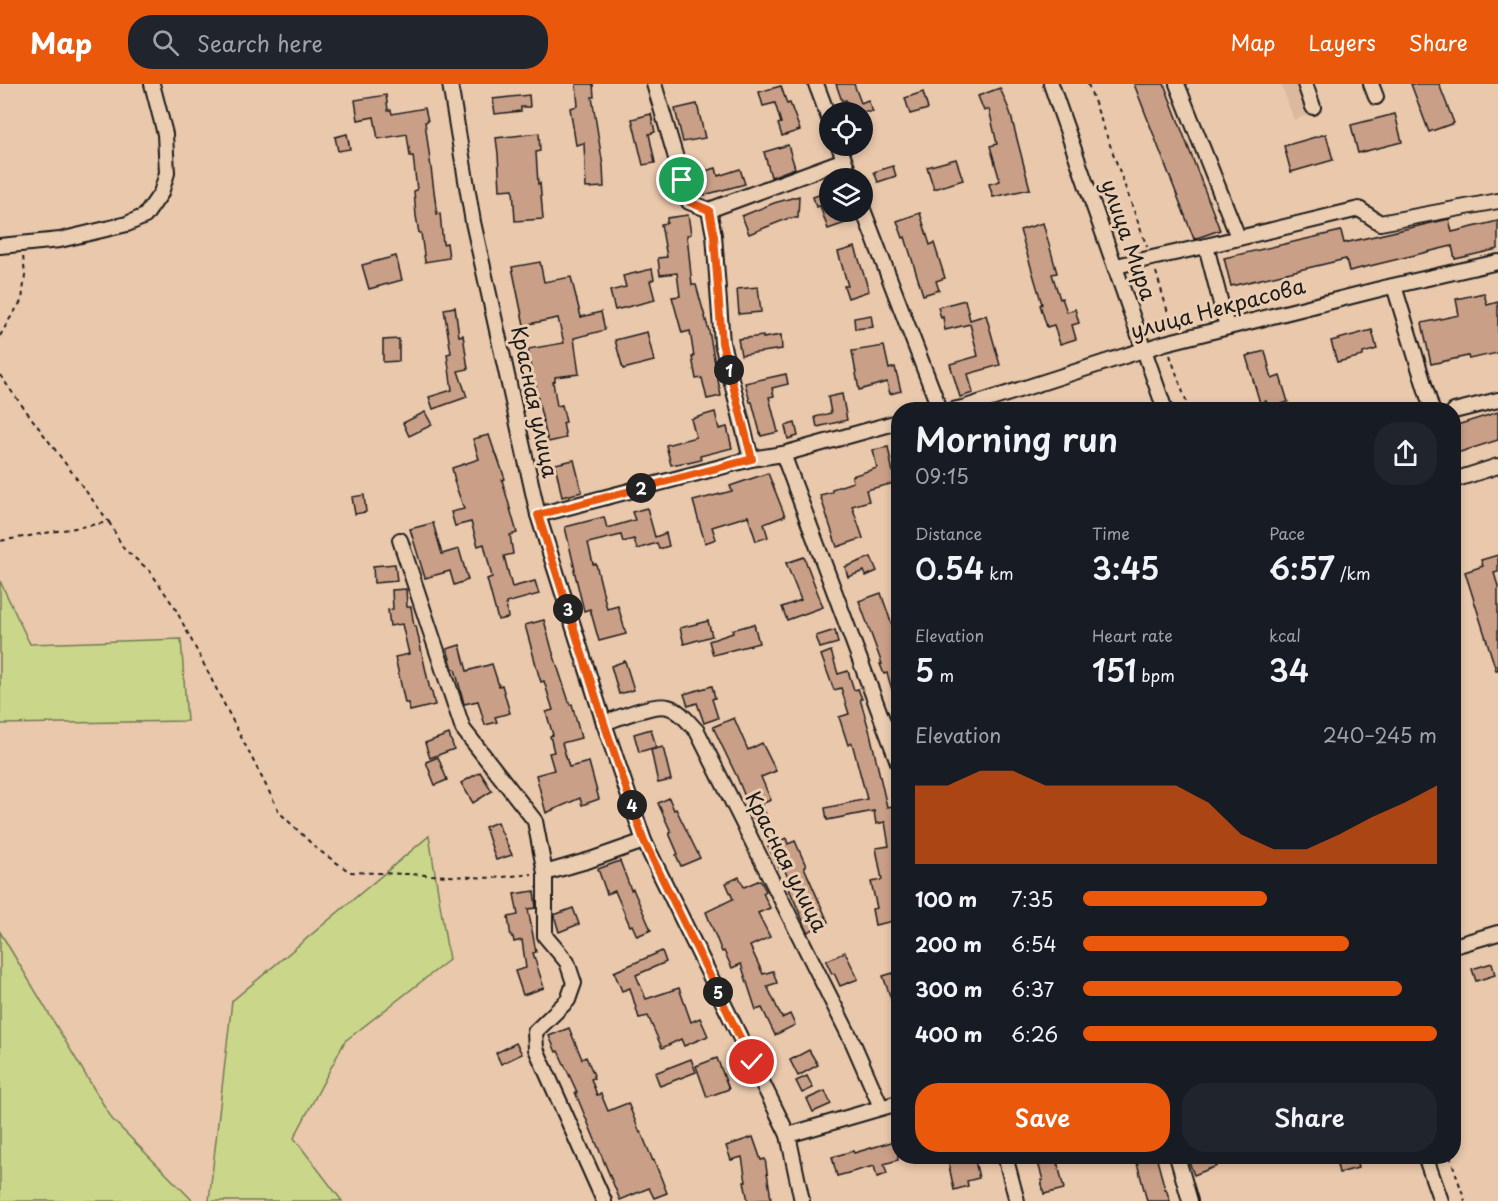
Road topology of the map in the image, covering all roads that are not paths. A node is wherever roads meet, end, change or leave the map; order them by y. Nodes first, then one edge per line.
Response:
1 (152, 84) edge
2 (450, 84) edge
3 (654, 84) edge
4 (816, 84) edge
5 (1051, 84) edge
6 (1177, 84) edge
7 (1305, 84) edge
8 (823, 102) edge
9 (1313, 107) dead end
10 (843, 156) edge
11 (844, 160) junction
12 (847, 168) edge
13 (1498, 201) edge
14 (709, 210) junction
15 (868, 222) edge
16 (1238, 237) junction
17 (0, 246) edge
18 (1206, 246) junction
19 (1498, 262) edge
20 (1116, 266) junction
21 (1394, 286) junction
22 (1227, 327) junction
23 (1144, 350) junction
24 (1498, 400) edge
25 (937, 402) edge
26 (982, 402) edge
27 (1162, 402) edge
28 (1430, 402) edge
29 (1461, 409) edge
30 (891, 424) edge
31 (783, 454) junction
32 (752, 459) junction
33 (1498, 466) edge
34 (1461, 478) edge
35 (538, 515) junction
36 (400, 540) dead end
37 (604, 723) junction
38 (891, 743) edge
39 (644, 841) junction
40 (545, 873) junction
41 (1498, 933) edge
42 (1461, 944) edge
43 (891, 1105) edge
44 (881, 1107) junction
45 (788, 1135) junction
46 (1007, 1164) edge
47 (1179, 1164) edge
48 (1428, 1164) edge
49 (604, 1201) edge
50 (802, 1201) edge
51 (1017, 1201) edge
52 (1190, 1201) edge
53 (1441, 1201) edge

1 - 17 street
2 - 35 street, Красная улица
3 - 14 street
4 - 8 street
5 - 20 street, улица Мира
6 - 16 street
7 - 9 street
10 - 11 street
11 - 12 street
11 - 14 street
13 - 16 street
14 - 32 street
15 - 25 street
16 - 18 street
18 - 20 street
18 - 22 street
19 - 21 street, улица Некрасова
20 - 23 street, улица Мира
21 - 22 street, улица Некрасова
21 - 28 street
22 - 23 street, улица Некрасова
23 - 26 street, улица Некрасова
23 - 27 street, улица Мира
24 - 29 street
30 - 31 street
31 - 32 street
31 - 38 street
32 - 35 street
33 - 34 street
35 - 37 street, Красная улица
36 - 40 street
37 - 39 street, Красная улица
37 - 44 street, Красная улица
39 - 40 street
39 - 45 street, Красная улица
40 - 49 street
41 - 42 street
43 - 44 street
44 - 45 street
45 - 50 street, Красная улица
46 - 51 street
47 - 52 street
48 - 53 street

